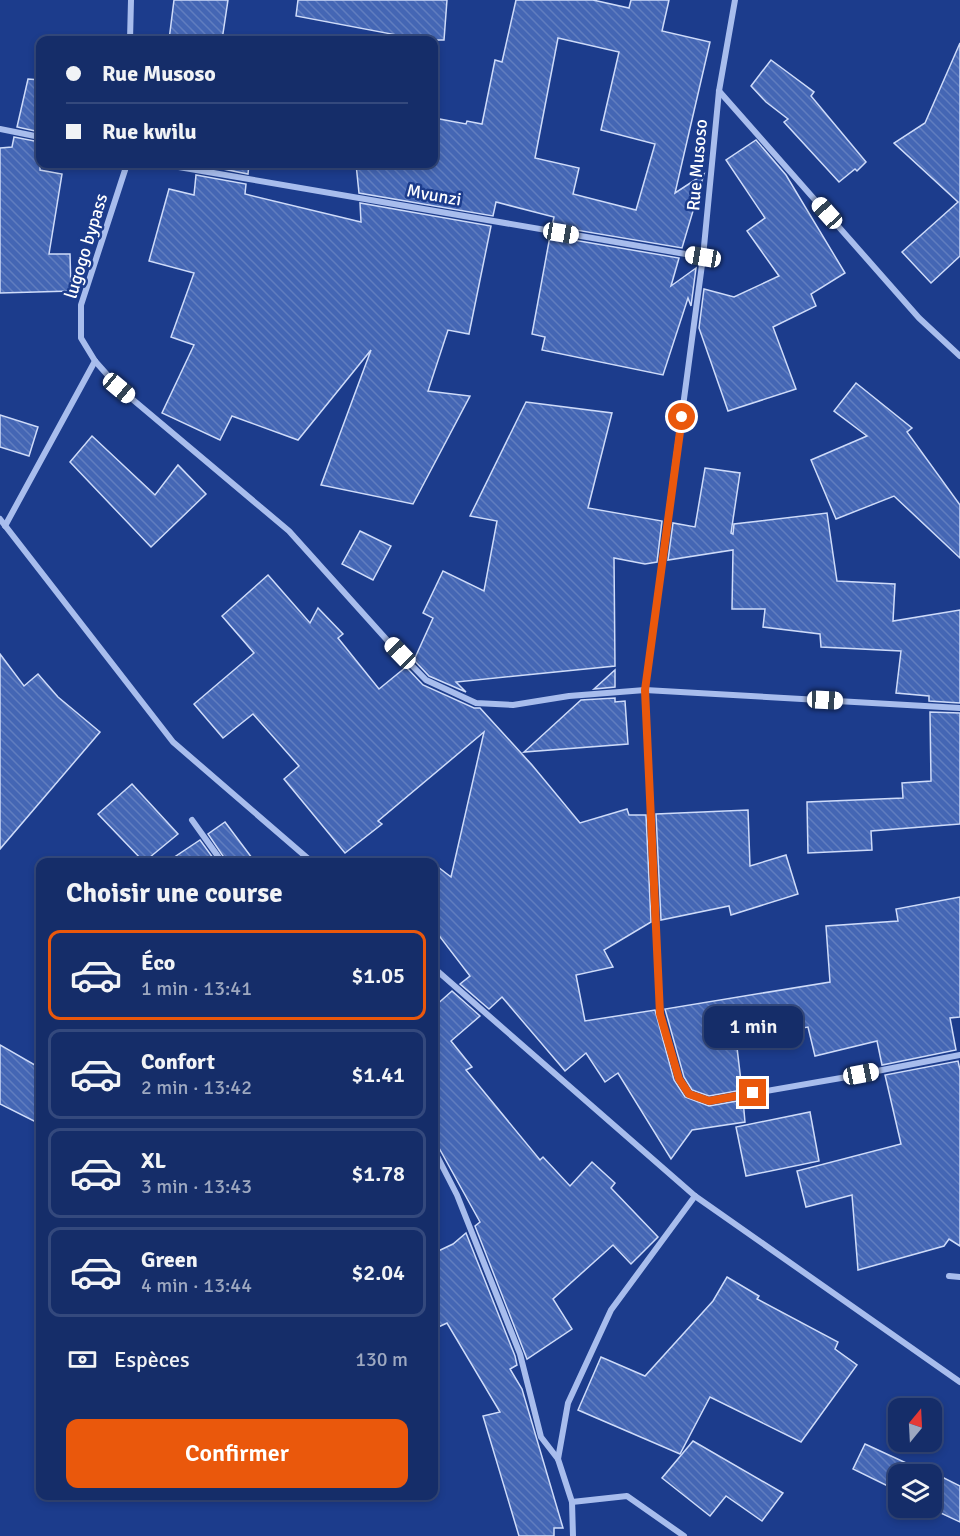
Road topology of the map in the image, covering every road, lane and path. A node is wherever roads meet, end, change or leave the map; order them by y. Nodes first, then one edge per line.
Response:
1 (131, 0) edge
2 (735, 0) edge
3 (130, 36) edge
4 (719, 90) junction
5 (0, 129) edge
6 (36, 136) edge
7 (126, 168) edge
8 (183, 168) edge
9 (703, 257) junction
10 (960, 356) edge
11 (95, 361) junction
12 (0, 519) edge
13 (5, 526) junction
14 (645, 690) junction
15 (960, 708) edge
16 (192, 820) dead end
17 (219, 858) edge
18 (307, 858) edge
19 (438, 971) edge
20 (960, 1054) edge
21 (438, 1158) edge
22 (695, 1196) junction
23 (949, 1276) dead end
24 (960, 1277) edge
25 (960, 1382) edge
26 (558, 1459) junction
27 (572, 1502) junction
28 (573, 1536) edge
29 (684, 1536) edge

1 - 3 street
2 - 4 street, Rue Musoso
4 - 9 street, Rue Musoso
4 - 10 street
5 - 6 street
7 - 11 street, lugogo bypass
8 - 9 street, Mvunzi
9 - 14 street, Rue Musoso
11 - 13 street
11 - 14 street
12 - 13 street
13 - 18 street
14 - 15 street
14 - 20 street, Rue Musoso
16 - 17 street
19 - 22 street
21 - 26 street
22 - 25 street
22 - 26 street
23 - 24 street
26 - 27 street
27 - 28 street
27 - 29 street

